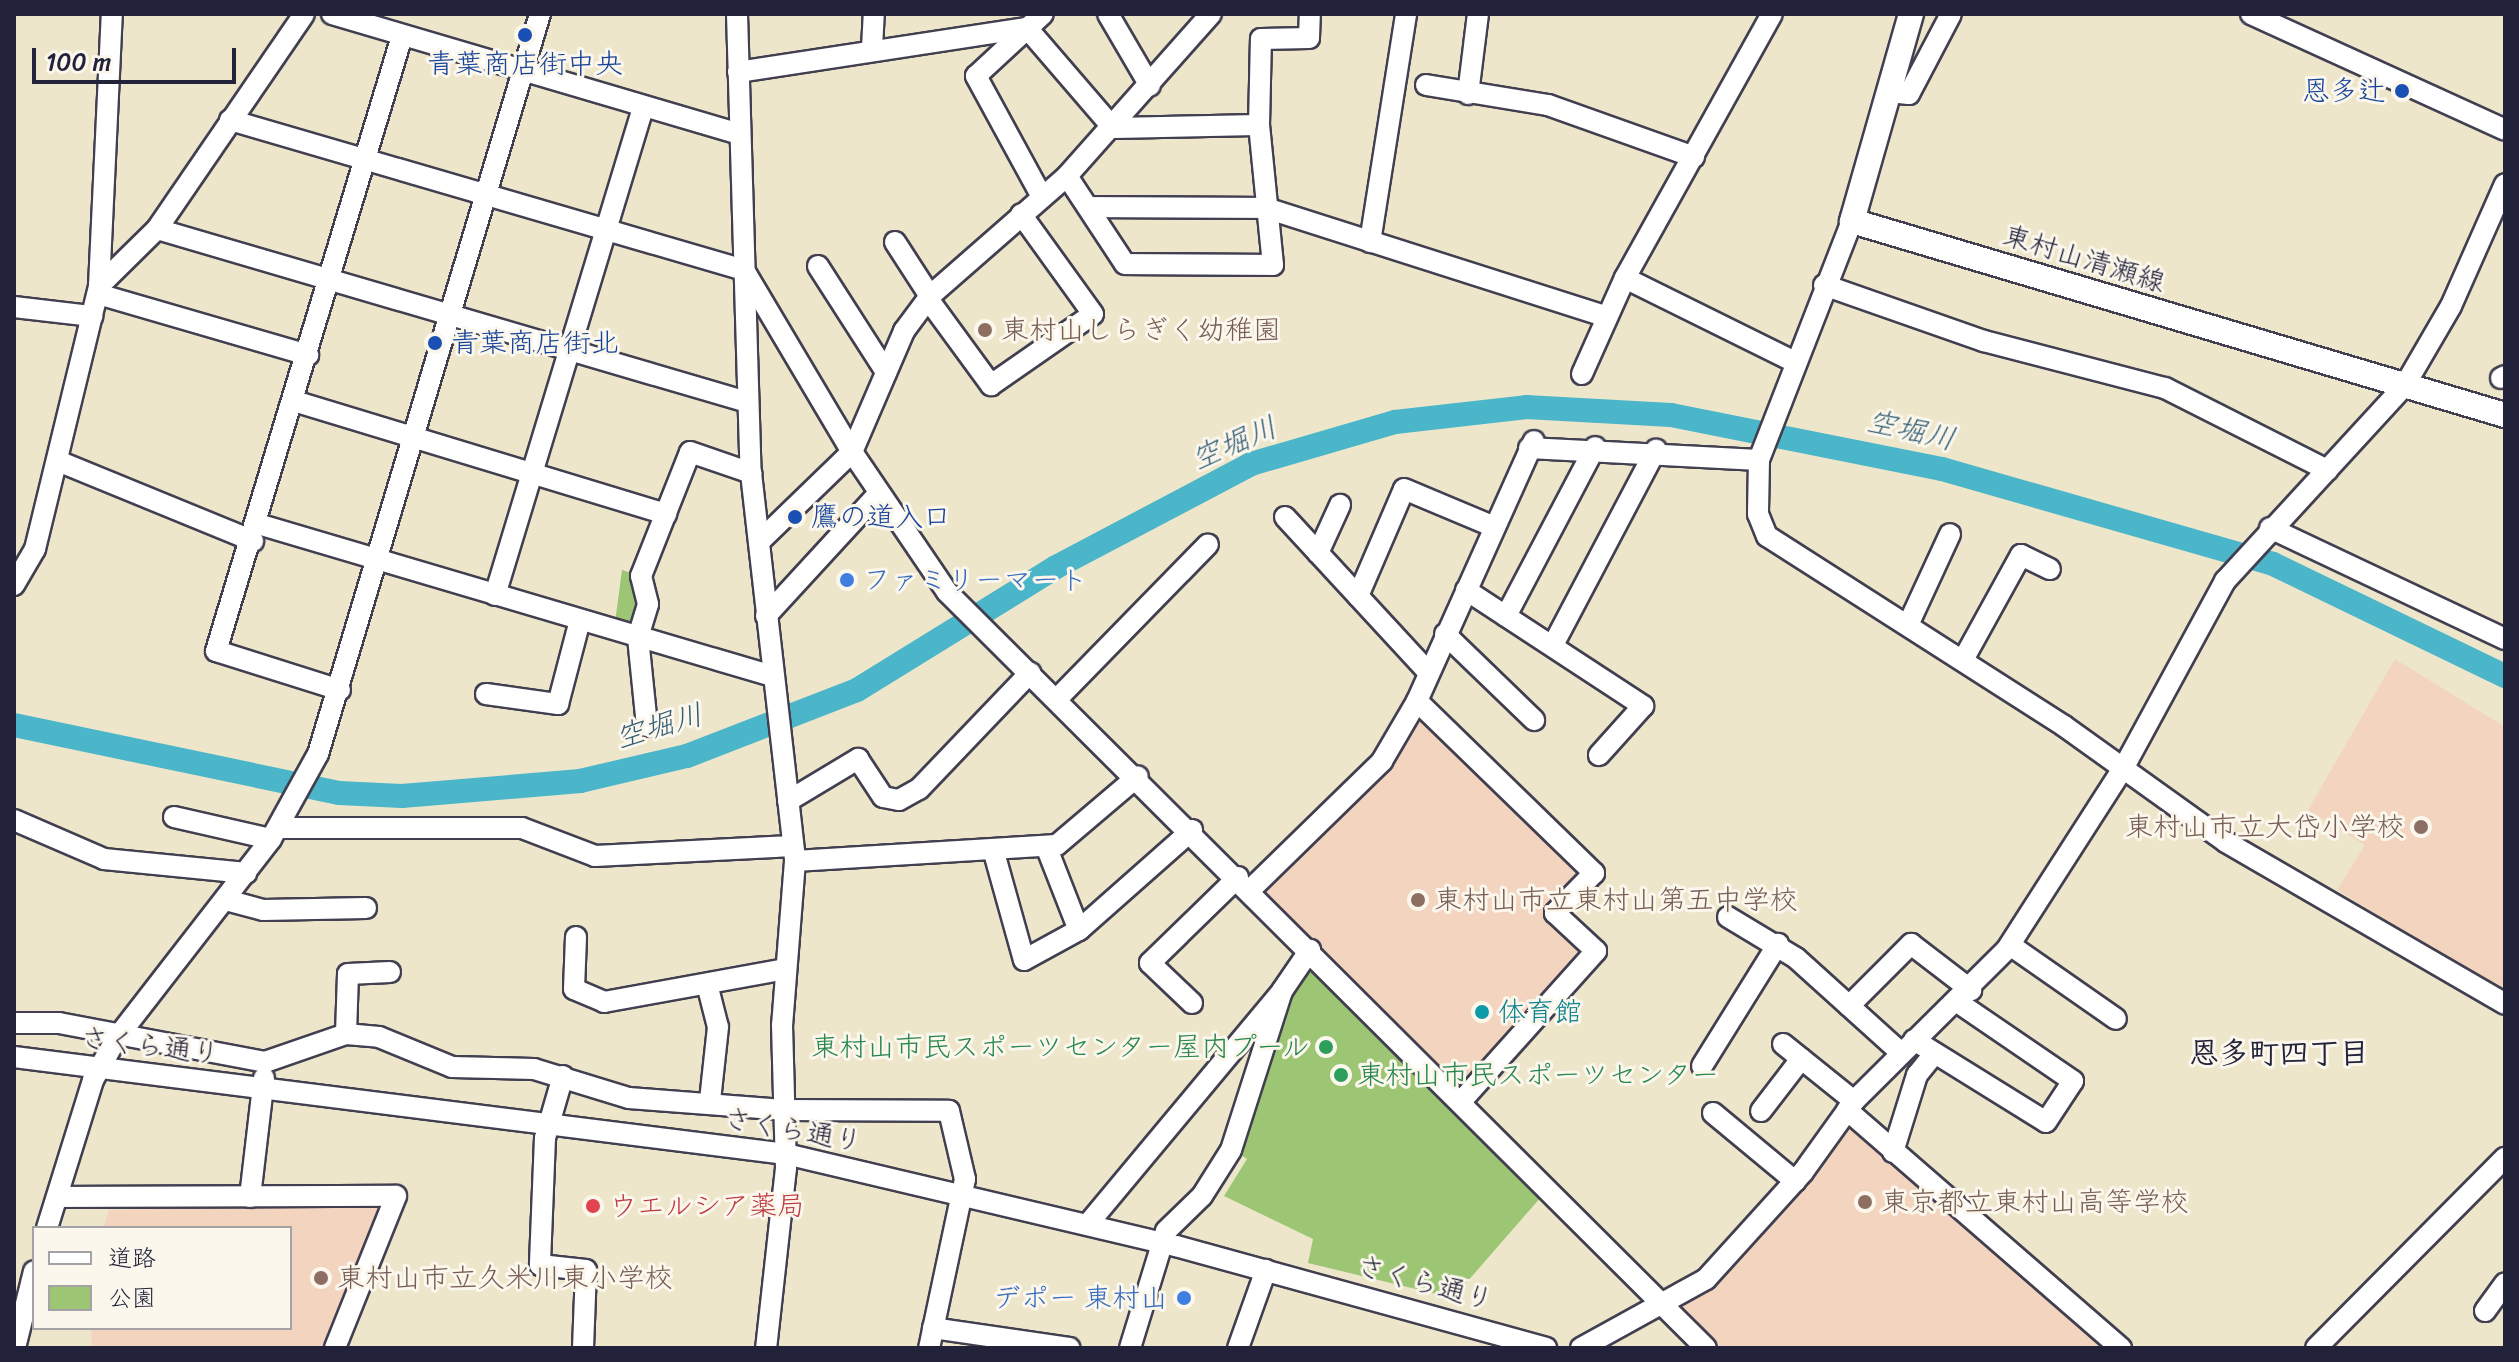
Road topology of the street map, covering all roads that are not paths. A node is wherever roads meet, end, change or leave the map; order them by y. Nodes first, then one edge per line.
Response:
1 (112, 14) edge
2 (304, 14) edge
3 (332, 14) edge
4 (540, 14) edge
5 (737, 14) edge
6 (874, 14) edge
7 (1043, 14) edge
8 (1108, 14) edge
9 (1211, 14) edge
10 (1310, 14) edge
11 (1406, 14) edge
12 (1478, 14) edge
13 (1772, 14) edge
14 (1911, 14) edge
15 (1951, 14) edge
16 (2251, 14) edge
17 (1027, 28) junction
18 (402, 36) junction
19 (872, 48) junction
20 (524, 72) junction
21 (738, 72) junction
22 (1426, 85) dead end
23 (1150, 86) junction
24 (1889, 92) junction
25 (1468, 94) junction
26 (643, 108) junction
27 (230, 120) junction
28 (1259, 125) junction
29 (1113, 128) junction
30 (2505, 130) edge
31 (740, 134) junction
32 (1694, 157) junction
33 (366, 159) junction
34 (1067, 176) junction
35 (2505, 184) edge
36 (487, 195) junction
37 (1042, 197) junction
38 (1088, 207) junction
39 (1266, 208) junction
40 (1021, 214) junction
41 (1852, 221) junction
42 (157, 229) junction
43 (607, 230) junction
44 (895, 242) dead end
45 (1370, 242) junction
46 (818, 266) dead end
47 (744, 270) junction
48 (1625, 278) junction
49 (330, 280) junction
50 (1824, 285) junction
51 (98, 290) junction
52 (929, 297) junction
53 (14, 307) edge
54 (451, 315) junction
55 (92, 316) junction
56 (1607, 317) junction
57 (570, 350) junction
58 (308, 355) junction
59 (1795, 362) junction
60 (886, 372) junction
61 (1582, 374) dead end
62 (2405, 385) junction
63 (294, 401) junction
64 (747, 402) junction
65 (2505, 415) edge
66 (414, 438) junction
67 (1595, 447) junction
68 (1656, 450) junction
69 (852, 452) junction
70 (1759, 459) junction
71 (58, 461) junction
72 (2327, 470) junction
73 (751, 473) junction
74 (532, 474) junction
75 (879, 493) junction
76 (1340, 505) dead end
77 (666, 514) junction
78 (1285, 517) dead end
79 (1492, 526) junction
80 (2268, 529) junction
81 (255, 532) junction
82 (1950, 534) dead end
83 (759, 542) junction
84 (1208, 544) dead end
85 (1318, 553) junction
86 (379, 560) junction
87 (2050, 569) dead end
88 (14, 585) edge
89 (1466, 590) junction
90 (495, 595) junction
91 (1358, 596) junction
92 (766, 616) junction
93 (1506, 616) junction
94 (580, 620) junction
95 (1908, 625) junction
96 (1445, 634) junction
97 (638, 637) junction
98 (2505, 639) edge
99 (1553, 645) junction
100 (1963, 660) junction
101 (1030, 673) junction
102 (1429, 673) junction
103 (772, 676) junction
104 (340, 690) junction
105 (486, 694) dead end
106 (1057, 699) junction
107 (1417, 701) junction
108 (1534, 720) dead end
109 (647, 726) dead end
110 (1599, 755) dead end
111 (2124, 767) junction
112 (1138, 776) junction
113 (788, 801) junction
114 (174, 817) dead end
115 (14, 820) edge
116 (1192, 830) junction
117 (274, 834) junction
118 (1046, 846) junction
119 (993, 849) junction
120 (794, 854) junction
121 (246, 873) junction
122 (1244, 884) junction
123 (226, 900) junction
124 (366, 908) dead end
125 (1728, 917) dead end
126 (1079, 930) junction
127 (576, 937) dead end
128 (1778, 944) junction
129 (2010, 945) junction
130 (1310, 950) junction
131 (785, 969) junction
132 (390, 972) dead end
133 (707, 984) junction
134 (1282, 991) junction
135 (1964, 996) junction
136 (1192, 1003) dead end
137 (2505, 1004) edge
138 (1849, 1006) junction
139 (2116, 1019) dead end
140 (14, 1023) edge
141 (346, 1034) junction
142 (116, 1039) junction
143 (1783, 1044) dead end
144 (1907, 1046) junction
145 (1935, 1053) junction
146 (14, 1057) edge
147 (1801, 1059) junction
148 (265, 1062) junction
149 (1702, 1066) dead end
150 (100, 1068) junction
151 (563, 1076) junction
152 (263, 1088) junction
153 (1463, 1099) junction
154 (710, 1101) junction
155 (1850, 1106) junction
156 (784, 1110) junction
157 (1761, 1111) dead end
158 (1713, 1113) dead end
159 (548, 1124) junction
160 (1893, 1152) junction
161 (786, 1154) junction
162 (2505, 1158) edge
163 (1795, 1181) junction
164 (963, 1192) junction
165 (57, 1197) junction
166 (250, 1197) junction
167 (1088, 1224) junction
168 (48, 1226) edge
169 (1161, 1242) junction
170 (1266, 1270) junction
171 (32, 1277) edge
172 (2505, 1283) edge
173 (1665, 1305) junction
174 (2485, 1311) dead end
175 (931, 1338) edge
176 (15, 1348) edge
177 (335, 1348) edge
178 (583, 1348) edge
179 (766, 1348) edge
180 (1070, 1348) edge
181 (1130, 1348) edge
182 (1238, 1348) edge
183 (1546, 1348) edge
184 (1581, 1348) edge
185 (1706, 1348) edge
186 (2121, 1348) edge
187 (2316, 1348) edge

1 - 51 street
2 - 27 street
3 - 18 street
4 - 20 street
5 - 21 street
6 - 19 street
7 - 17 street
8 - 23 street
9 - 23 street
10 - 28 street
11 - 45 street
12 - 25 street
13 - 32 street
14 - 24 main road
15 - 24 street
16 - 30 street
17 - 19 street
17 - 29 street
17 - 37 street
18 - 20 street
18 - 33 street
19 - 21 street
20 - 26 street
20 - 36 street
21 - 31 street
22 - 25 street
23 - 29 street
24 - 41 main road
25 - 32 street
26 - 31 street
26 - 43 street
27 - 33 street
27 - 42 street
28 - 29 street
28 - 39 street
29 - 34 street
31 - 47 street
32 - 48 street
33 - 36 street
33 - 49 street
34 - 37 street
34 - 38 street
35 - 62 street
36 - 43 street
36 - 54 street
37 - 40 street
38 - 39 street
38 - 39 street
39 - 45 street
40 - 52 street
40 - 52 street
41 - 50 street
41 - 62 main road, 東村山清瀬線
42 - 49 street
42 - 51 street
43 - 47 street
43 - 57 street
44 - 52 street
45 - 56 street
46 - 60 street
47 - 64 street
47 - 69 street
48 - 56 street
48 - 59 street
49 - 54 street
49 - 58 street
50 - 59 street
50 - 72 street
51 - 55 street
51 - 58 street
52 - 60 street
53 - 55 street
54 - 57 street
54 - 66 street
55 - 71 street
56 - 61 street
57 - 64 street
57 - 74 street
58 - 63 street
59 - 70 street
60 - 69 street
62 - 65 main road, 東村山清瀬線
62 - 72 street
63 - 66 street
63 - 81 street
64 - 73 street
66 - 74 street
66 - 86 street
67 - 68 street
67 - 79 street
67 - 93 street
68 - 70 street
68 - 99 street
69 - 75 street
69 - 83 street
70 - 95 street
71 - 81 street
71 - 88 street
72 - 80 street
73 - 77 street
73 - 83 street
74 - 77 street
74 - 90 street
75 - 92 street
75 - 101 street
76 - 85 street
77 - 97 street
78 - 85 street
79 - 89 street
79 - 91 street
80 - 98 street
80 - 111 street
81 - 86 street
81 - 104 street
82 - 95 street
83 - 92 street
84 - 106 street
85 - 91 street
86 - 90 street
86 - 104 street
87 - 100 street
89 - 93 street
89 - 96 street
90 - 94 street
91 - 102 street
92 - 103 street
93 - 99 street
94 - 97 street
94 - 105 street
95 - 100 street
96 - 102 street
96 - 108 street
97 - 103 street
97 - 109 street
99 - 110 street
100 - 111 street
101 - 106 street
101 - 113 street
102 - 107 street
103 - 113 street
104 - 117 street
106 - 112 street
107 - 122 street
107 - 153 street
111 - 129 street
111 - 137 street
112 - 116 street
112 - 118 street
113 - 120 street
114 - 117 street
115 - 121 street
116 - 122 street
116 - 126 street
117 - 120 street
117 - 121 street
118 - 119 street
118 - 126 street
119 - 120 street
119 - 126 street
120 - 131 street
121 - 123 street
122 - 130 street
122 - 136 street
123 - 124 street
123 - 142 street
125 - 128 street
127 - 133 street
128 - 138 street
128 - 149 street
129 - 135 street
129 - 139 street
130 - 134 street
130 - 153 street
131 - 133 street
131 - 156 street
132 - 141 street
133 - 154 street
134 - 167 street
134 - 169 street
135 - 138 street
135 - 144 street
135 - 145 street
138 - 144 street
140 - 142 street
141 - 148 street
141 - 151 street
142 - 148 street
142 - 150 street
143 - 147 street
144 - 145 street
144 - 155 street
145 - 160 street
146 - 150 street, さくら通り
147 - 155 street
147 - 157 street
148 - 152 street
150 - 152 street, さくら通り
150 - 165 street
151 - 154 street
151 - 159 street
152 - 159 street, さくら通り
152 - 166 street
153 - 173 street
154 - 156 street
155 - 160 street
155 - 163 street
156 - 161 street
156 - 164 street
158 - 163 street
159 - 161 street, さくら通り
159 - 178 street
160 - 186 street
161 - 164 street, さくら通り
161 - 179 street
162 - 187 street
163 - 173 street
164 - 167 street, さくら通り
164 - 175 street
165 - 166 street
165 - 168 street
166 - 177 street
167 - 169 street, さくら通り
169 - 170 street, さくら通り
169 - 181 street
170 - 182 street
170 - 183 street, さくら通り
171 - 176 street
172 - 174 street
173 - 184 street
173 - 185 street
175 - 180 street

